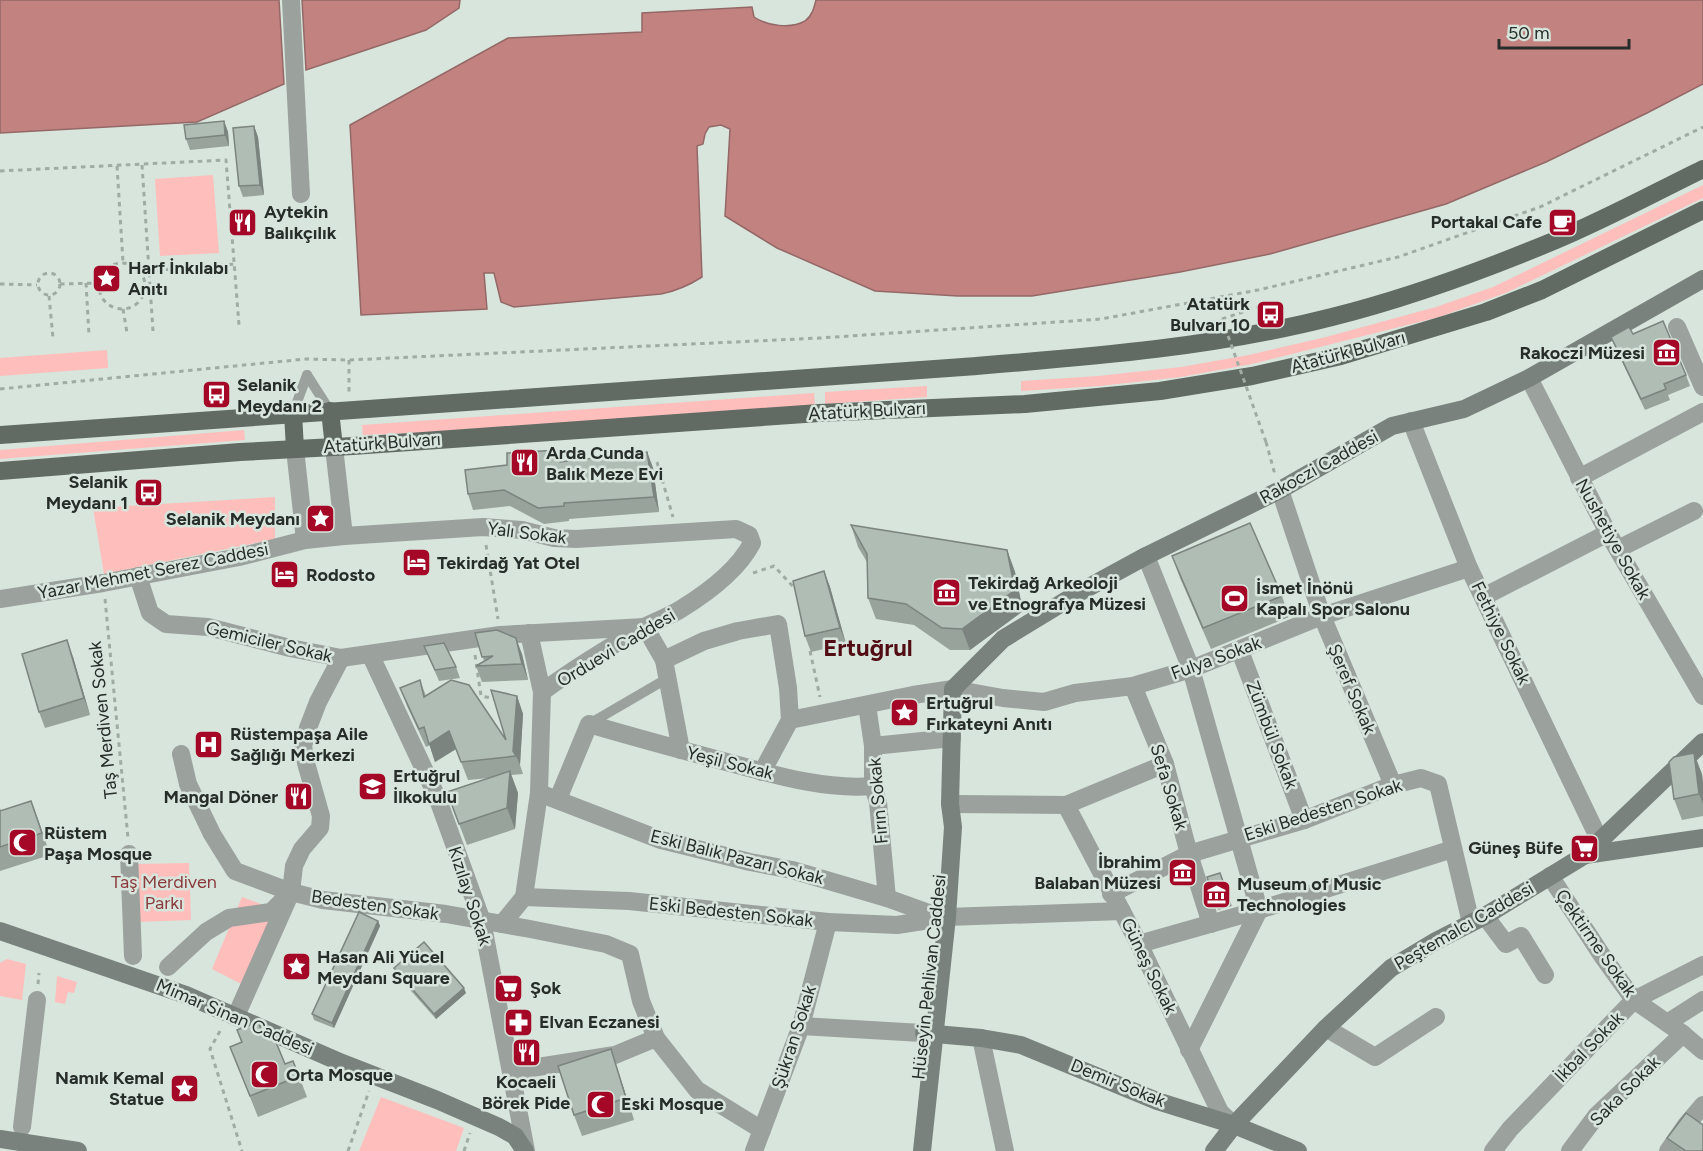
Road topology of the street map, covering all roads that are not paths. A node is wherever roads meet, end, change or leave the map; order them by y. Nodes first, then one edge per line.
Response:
1 (291, 0) edge
2 (1703, 169) edge
3 (301, 194) dead end
4 (1703, 210) edge
5 (1703, 279) edge
6 (1677, 327) dead end
7 (1529, 378) junction
8 (1703, 387) edge
9 (330, 411) junction
10 (1703, 412) edge
11 (293, 413) junction
12 (1411, 421) junction
13 (0, 435) edge
14 (334, 447) junction
15 (295, 449) junction
16 (0, 471) edge
17 (1579, 478) junction
18 (1280, 490) junction
19 (1694, 511) dead end
20 (749, 535) joint
21 (344, 536) junction
22 (305, 540) junction
23 (1613, 541) junction
24 (1146, 556) junction
25 (1470, 568) junction
26 (138, 576) junction
27 (1485, 596) junction
28 (0, 599) edge
29 (1322, 616) junction
30 (645, 627) junction
31 (529, 633) junction
32 (1240, 651) junction
33 (370, 654) junction
34 (340, 658) junction
35 (666, 669) junction
36 (1191, 669) junction
37 (1133, 686) junction
38 (953, 689) junction
39 (542, 692) junction
40 (1703, 696) edge
41 (867, 705) junction
42 (790, 720) junction
43 (589, 724) junction
44 (952, 738) junction
45 (1703, 742) edge
46 (873, 746) junction
47 (681, 750) junction
48 (181, 754) dead end
49 (1165, 764) junction
50 (762, 772) junction
51 (1393, 785) junction
52 (873, 786) junction
53 (539, 793) junction
54 (558, 799) junction
55 (950, 804) junction
56 (1066, 805) junction
57 (1304, 820) junction
58 (1239, 838) junction
59 (1703, 838) edge
60 (1600, 841) junction
61 (1453, 849) junction
62 (129, 854) road end
63 (1189, 854) junction
64 (1585, 855) junction
65 (1550, 876) junction
66 (291, 892) junction
67 (1112, 894) junction
68 (524, 897) junction
69 (887, 898) junction
70 (1259, 910) junction
71 (1122, 911) junction
72 (942, 916) junction
73 (1478, 919) junction
74 (482, 921) junction
75 (828, 922) junction
76 (502, 924) junction
77 (1211, 924) junction
78 (0, 931) edge
79 (1139, 944) junction
80 (133, 956) dead end
81 (1703, 965) edge
82 (168, 967) dead end
83 (1545, 975) dead end
84 (37, 1000) dead end
85 (1634, 1000) junction
86 (1703, 1000) edge
87 (236, 1016) junction
88 (1436, 1017) dead end
89 (1667, 1023) junction
90 (801, 1026) junction
91 (1326, 1028) junction
92 (928, 1033) junction
93 (1683, 1034) junction
94 (656, 1038) junction
95 (981, 1038) junction
96 (1189, 1050) junction
97 (1703, 1051) edge
98 (512, 1071) junction
99 (1703, 1105) edge
100 (1234, 1125) junction
101 (22, 1127) dead end
102 (762, 1130) junction
103 (0, 1139) edge
104 (78, 1151) edge
105 (526, 1151) edge
106 (754, 1151) edge
107 (910, 1151) edge
108 (922, 1151) edge
109 (1005, 1151) edge
110 (1214, 1151) edge
111 (1298, 1151) edge
112 (1493, 1151) edge
113 (1570, 1151) edge
114 (1668, 1151) edge

1 - 3 street
2 - 9 main road, Atatürk Bulvarı
4 - 14 main road, Atatürk Bulvarı
5 - 7 street, Rakoczi Caddesi
6 - 8 street
7 - 12 street, Rakoczi Caddesi
7 - 17 street, Nushetiye Sokak
9 - 11 main road, Atatürk Bulvarı
9 - 11 lane
9 - 14 main road
10 - 17 street
11 - 13 main road, Atatürk Bulvarı
11 - 15 main road
12 - 18 street, Rakoczi Caddesi
12 - 25 street, Fethiye Sokak
14 - 15 main road, Atatürk Bulvarı
14 - 21 street
15 - 16 main road, Atatürk Bulvarı
15 - 22 street
17 - 23 street, Nushetiye Sokak
18 - 24 street, Rakoczi Caddesi
18 - 29 street, Şeref Sokak
19 - 23 street
20 - 21 street, Yalı Sokak
20 - 30 street, Orduevi Caddesi
21 - 22 street, Yalı Sokak
22 - 26 street, Yazar Mehmet Serez Caddesi
23 - 27 street
23 - 40 street, Nushetiye Sokak
24 - 36 street
24 - 38 street, Rakoczi Caddesi
25 - 27 street, Fethiye Sokak
25 - 29 street, Fulya Sokak
26 - 28 street, Yazar Mehmet Serez Caddesi
26 - 34 street, Gemiciler Sokak
27 - 60 street, Fethiye Sokak
29 - 32 street, Fulya Sokak
29 - 51 street, Şeref Sokak
30 - 31 street, Gemiciler Sokak
30 - 35 street
30 - 39 street, Orduevi Caddesi
31 - 33 street, Gemiciler Sokak
31 - 39 street
32 - 36 street, Fulya Sokak
32 - 57 street, Zümbül Sokak
33 - 34 street, Gemiciler Sokak
33 - 74 street, Kızılay Sokak
34 - 66 street
35 - 42 street
35 - 43 lane
35 - 47 street
36 - 37 street, Fulya Sokak
36 - 58 street
37 - 38 street, Fulya Sokak
37 - 49 street, Sefa Sokak
38 - 41 street, Fulya Sokak
38 - 44 street, Hüseyin Pehlivan Caddesi
39 - 53 street, Orduevi Caddesi
41 - 42 street, Fulya Sokak
41 - 46 street, Fırın Sokak
42 - 50 street
43 - 47 street, Yeşil Sokak
43 - 54 street
44 - 46 street
44 - 55 street, Hüseyin Pehlivan Caddesi
45 - 60 street, Peştemalcı Caddesi
46 - 52 street, Fırın Sokak
47 - 50 street, Yeşil Sokak
48 - 66 street, Bedesten Sokak
49 - 56 street
49 - 63 street, Sefa Sokak
50 - 52 street, Yeşil Sokak
51 - 57 street, Eski Bedesten Sokak
51 - 61 street, Eski Bedesten Sokak
52 - 69 street, Fırın Sokak
53 - 54 street, Eski Balık Pazarı Sokak
53 - 68 street, Orduevi Caddesi
54 - 69 street, Eski Balık Pazarı Sokak
55 - 56 street
55 - 72 street, Hüseyin Pehlivan Caddesi
56 - 67 street, Güneş Sokak
57 - 58 street, Eski Bedesten Sokak
58 - 63 street, Eski Bedesten Sokak
58 - 70 street
59 - 64 street
60 - 64 street, Peştemalcı Caddesi
61 - 70 street
61 - 73 street, Eski Bedesten Sokak
62 - 80 street
63 - 67 street, Eski Bedesten Sokak
63 - 77 street, Sefa Sokak
64 - 65 street, Peştemalcı Caddesi
65 - 73 street, Peştemalcı Caddesi
65 - 85 street, Çektirme Sokak
66 - 74 street, Bedesten Sokak
66 - 82 street
66 - 87 street
67 - 71 street, Güneş Sokak
68 - 75 street, Eski Bedesten Sokak
68 - 76 street
69 - 72 street, Eski Balık Pazarı Sokak
70 - 77 street
70 - 96 street
71 - 72 street, Eski Bedesten Sokak
71 - 79 street, Güneş Sokak
72 - 75 street, Eski Bedesten Sokak
72 - 92 street, Hüseyin Pehlivan Caddesi
73 - 83 street
73 - 91 street, Peştemalcı Caddesi
74 - 76 street, Bedesten Sokak
74 - 98 street, Kızılay Sokak
75 - 90 street, Şükran Sokak
76 - 94 street, Bedesten Sokak
77 - 79 street
78 - 87 street, Mimar Sinan Caddesi
79 - 96 street, Güneş Sokak
81 - 85 street, İkbal Sokak
84 - 101 street
85 - 89 street, Çektirme Sokak
85 - 112 street, İkbal Sokak
86 - 89 street
87 - 105 street, Mimar Sinan Caddesi
88 - 91 street
89 - 93 street, Çektirme Sokak
90 - 92 street, Demir Sokak
90 - 102 street, Şükran Sokak
91 - 100 street, Peştemalcı Caddesi
92 - 95 street, Demir Sokak
92 - 107 street, Hüseyin Pehlivan Caddesi
92 - 108 street, Hüseyin Pehlivan Caddesi
93 - 97 street, Çektirme Sokak
93 - 113 street, Saka Sokak
94 - 98 street
94 - 102 street
95 - 100 street, Demir Sokak
95 - 109 street
96 - 100 street, Güneş Sokak
98 - 105 street, Kızılay Sokak
99 - 114 street
100 - 110 street, Peştemalcı Caddesi
100 - 111 street, Demir Sokak
102 - 106 street, Şükran Sokak
103 - 104 street

